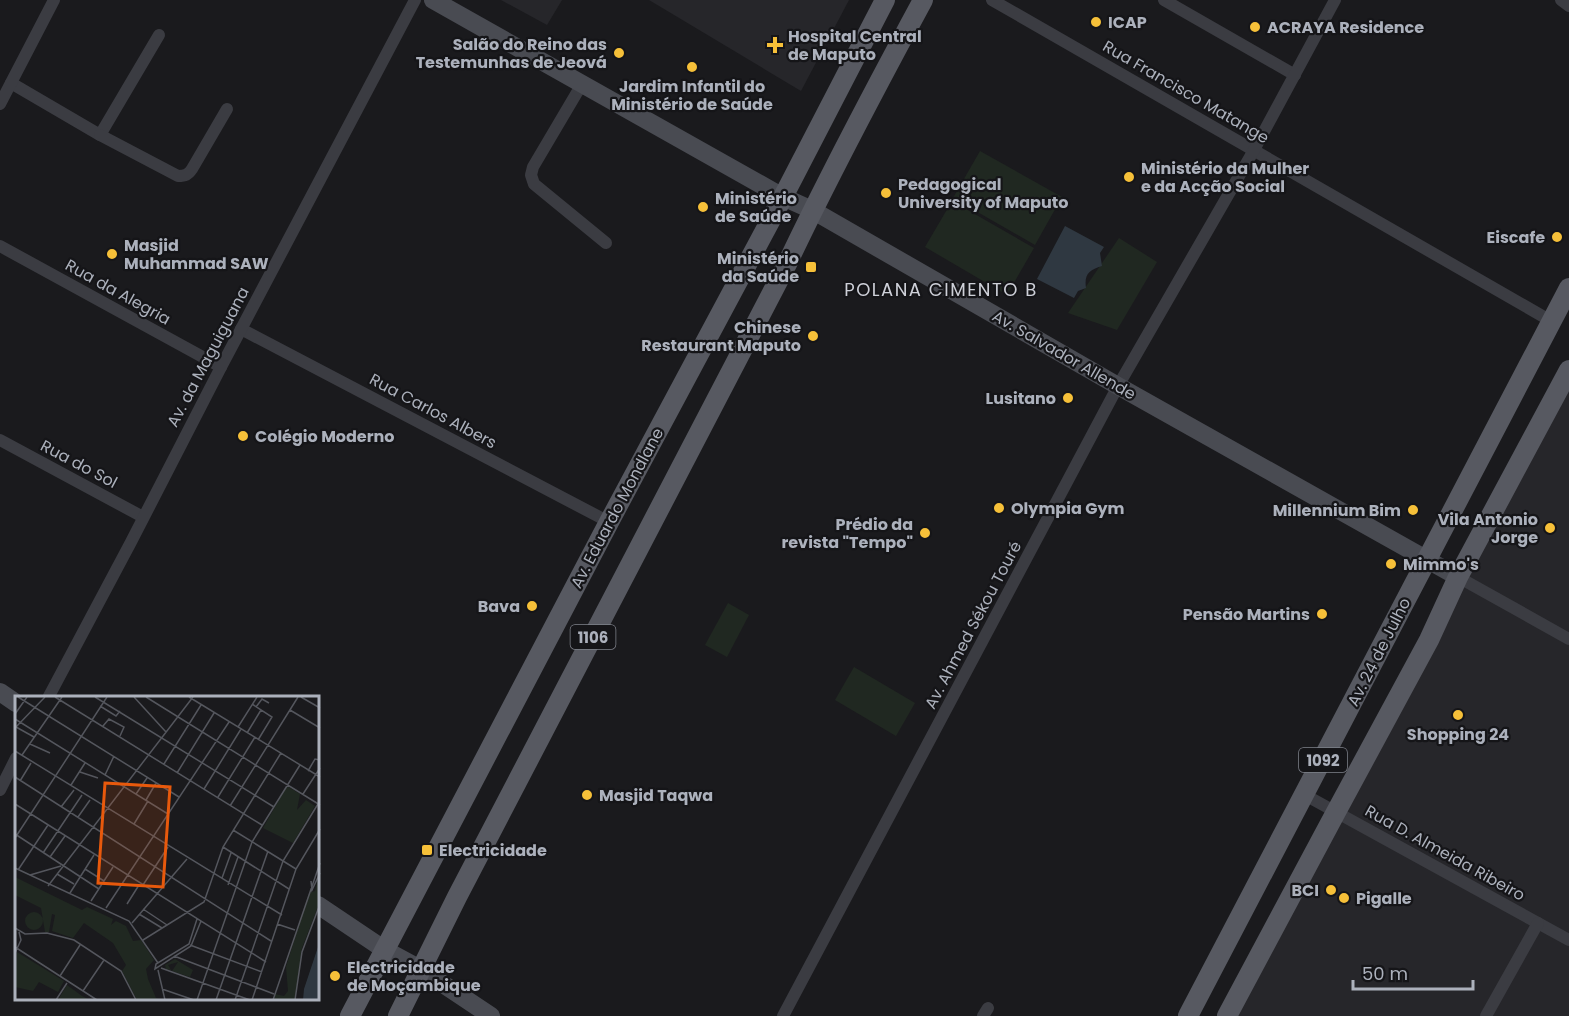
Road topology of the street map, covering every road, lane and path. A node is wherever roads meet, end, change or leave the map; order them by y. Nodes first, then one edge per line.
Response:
1 (54, 0) edge
2 (415, 0) edge
3 (433, 0) edge
4 (885, 0) edge
5 (923, 0) edge
6 (992, 0) edge
7 (1164, 0) edge
8 (1335, 0) edge
9 (1562, 0) edge
10 (1569, 6) edge
11 (159, 35) dead end
12 (1295, 75) junction
13 (11, 83) junction
14 (582, 84) junction
15 (0, 104) edge
16 (227, 109) dead end
17 (100, 135) junction
18 (1254, 150) junction
19 (783, 197) junction
20 (812, 210) junction
21 (606, 243) dead end
22 (0, 246) edge
23 (1569, 288) edge
24 (1551, 321) junction
25 (241, 329) junction
26 (221, 366) junction
27 (1569, 371) edge
28 (1118, 386) junction
29 (0, 440) edge
30 (143, 517) junction
31 (609, 522) junction
32 (1427, 559) junction
33 (1458, 578) junction
34 (1569, 639) edge
35 (0, 692) edge
36 (49, 696) edge
37 (15, 702) edge
38 (15, 760) edge
39 (0, 790) edge
40 (1305, 795) junction
41 (1336, 812) junction
42 (320, 906) edge
43 (1538, 923) junction
44 (1569, 940) edge
45 (385, 950) junction
46 (422, 970) junction
47 (350, 1016) edge
48 (398, 1016) edge
49 (491, 1016) edge
50 (783, 1016) edge
51 (1188, 1016) edge
52 (1227, 1016) edge
53 (1486, 1016) edge

1 - 13 street
2 - 25 street, Av. da Maguiguana
3 - 14 street, Av. Salvador Allende
4 - 19 main road, Av. Eduardo Mondlane
5 - 20 main road
6 - 18 street, Rua Francisco Matange
7 - 12 street
8 - 12 street, Av. Ahmed Sékou Touré
9 - 10 street
11 - 17 street
12 - 18 street, Av. Ahmed Sékou Touré
13 - 15 street
13 - 17 street
14 - 19 street, Av. Salvador Allende
14 - 21 street
16 - 17 street
18 - 24 street, Rua Francisco Matange
18 - 28 street, Av. Ahmed Sékou Touré
19 - 20 street, Av. Salvador Allende
19 - 31 main road, Av. Eduardo Mondlane
20 - 28 street, Av. Salvador Allende
20 - 46 main road, 1106
22 - 26 street, Rua da Alegria
23 - 24 main road, Av. 24 de Julho / 1092
24 - 32 main road, Av. 24 de Julho / 1092
25 - 26 street, Av. da Maguiguana
25 - 31 street, Rua Carlos Albers
26 - 30 street, Av. da Maguiguana
27 - 33 main road, 1092
28 - 32 street, Av. Salvador Allende
28 - 50 street, Av. Ahmed Sékou Touré
29 - 30 street, Rua do Sol
30 - 36 street, Av. da Maguiguana
31 - 45 main road, Av. Eduardo Mondlane
32 - 33 street, Av. Salvador Allende
32 - 40 main road, Av. 24 de Julho / 1092
33 - 34 street, Av. Salvador Allende
33 - 41 main road, 1092
35 - 37 street
38 - 39 street
40 - 41 street, Rua D. Almeida Ribeiro
40 - 51 main road, Av. 24 de Julho / 1092
41 - 43 street, Rua D. Almeida Ribeiro
41 - 52 main road, 1092
42 - 45 street
43 - 44 street, Rua D. Almeida Ribeiro
43 - 53 street
45 - 46 street
45 - 47 main road, Av. Eduardo Mondlane
46 - 48 main road, 1106
46 - 49 street

